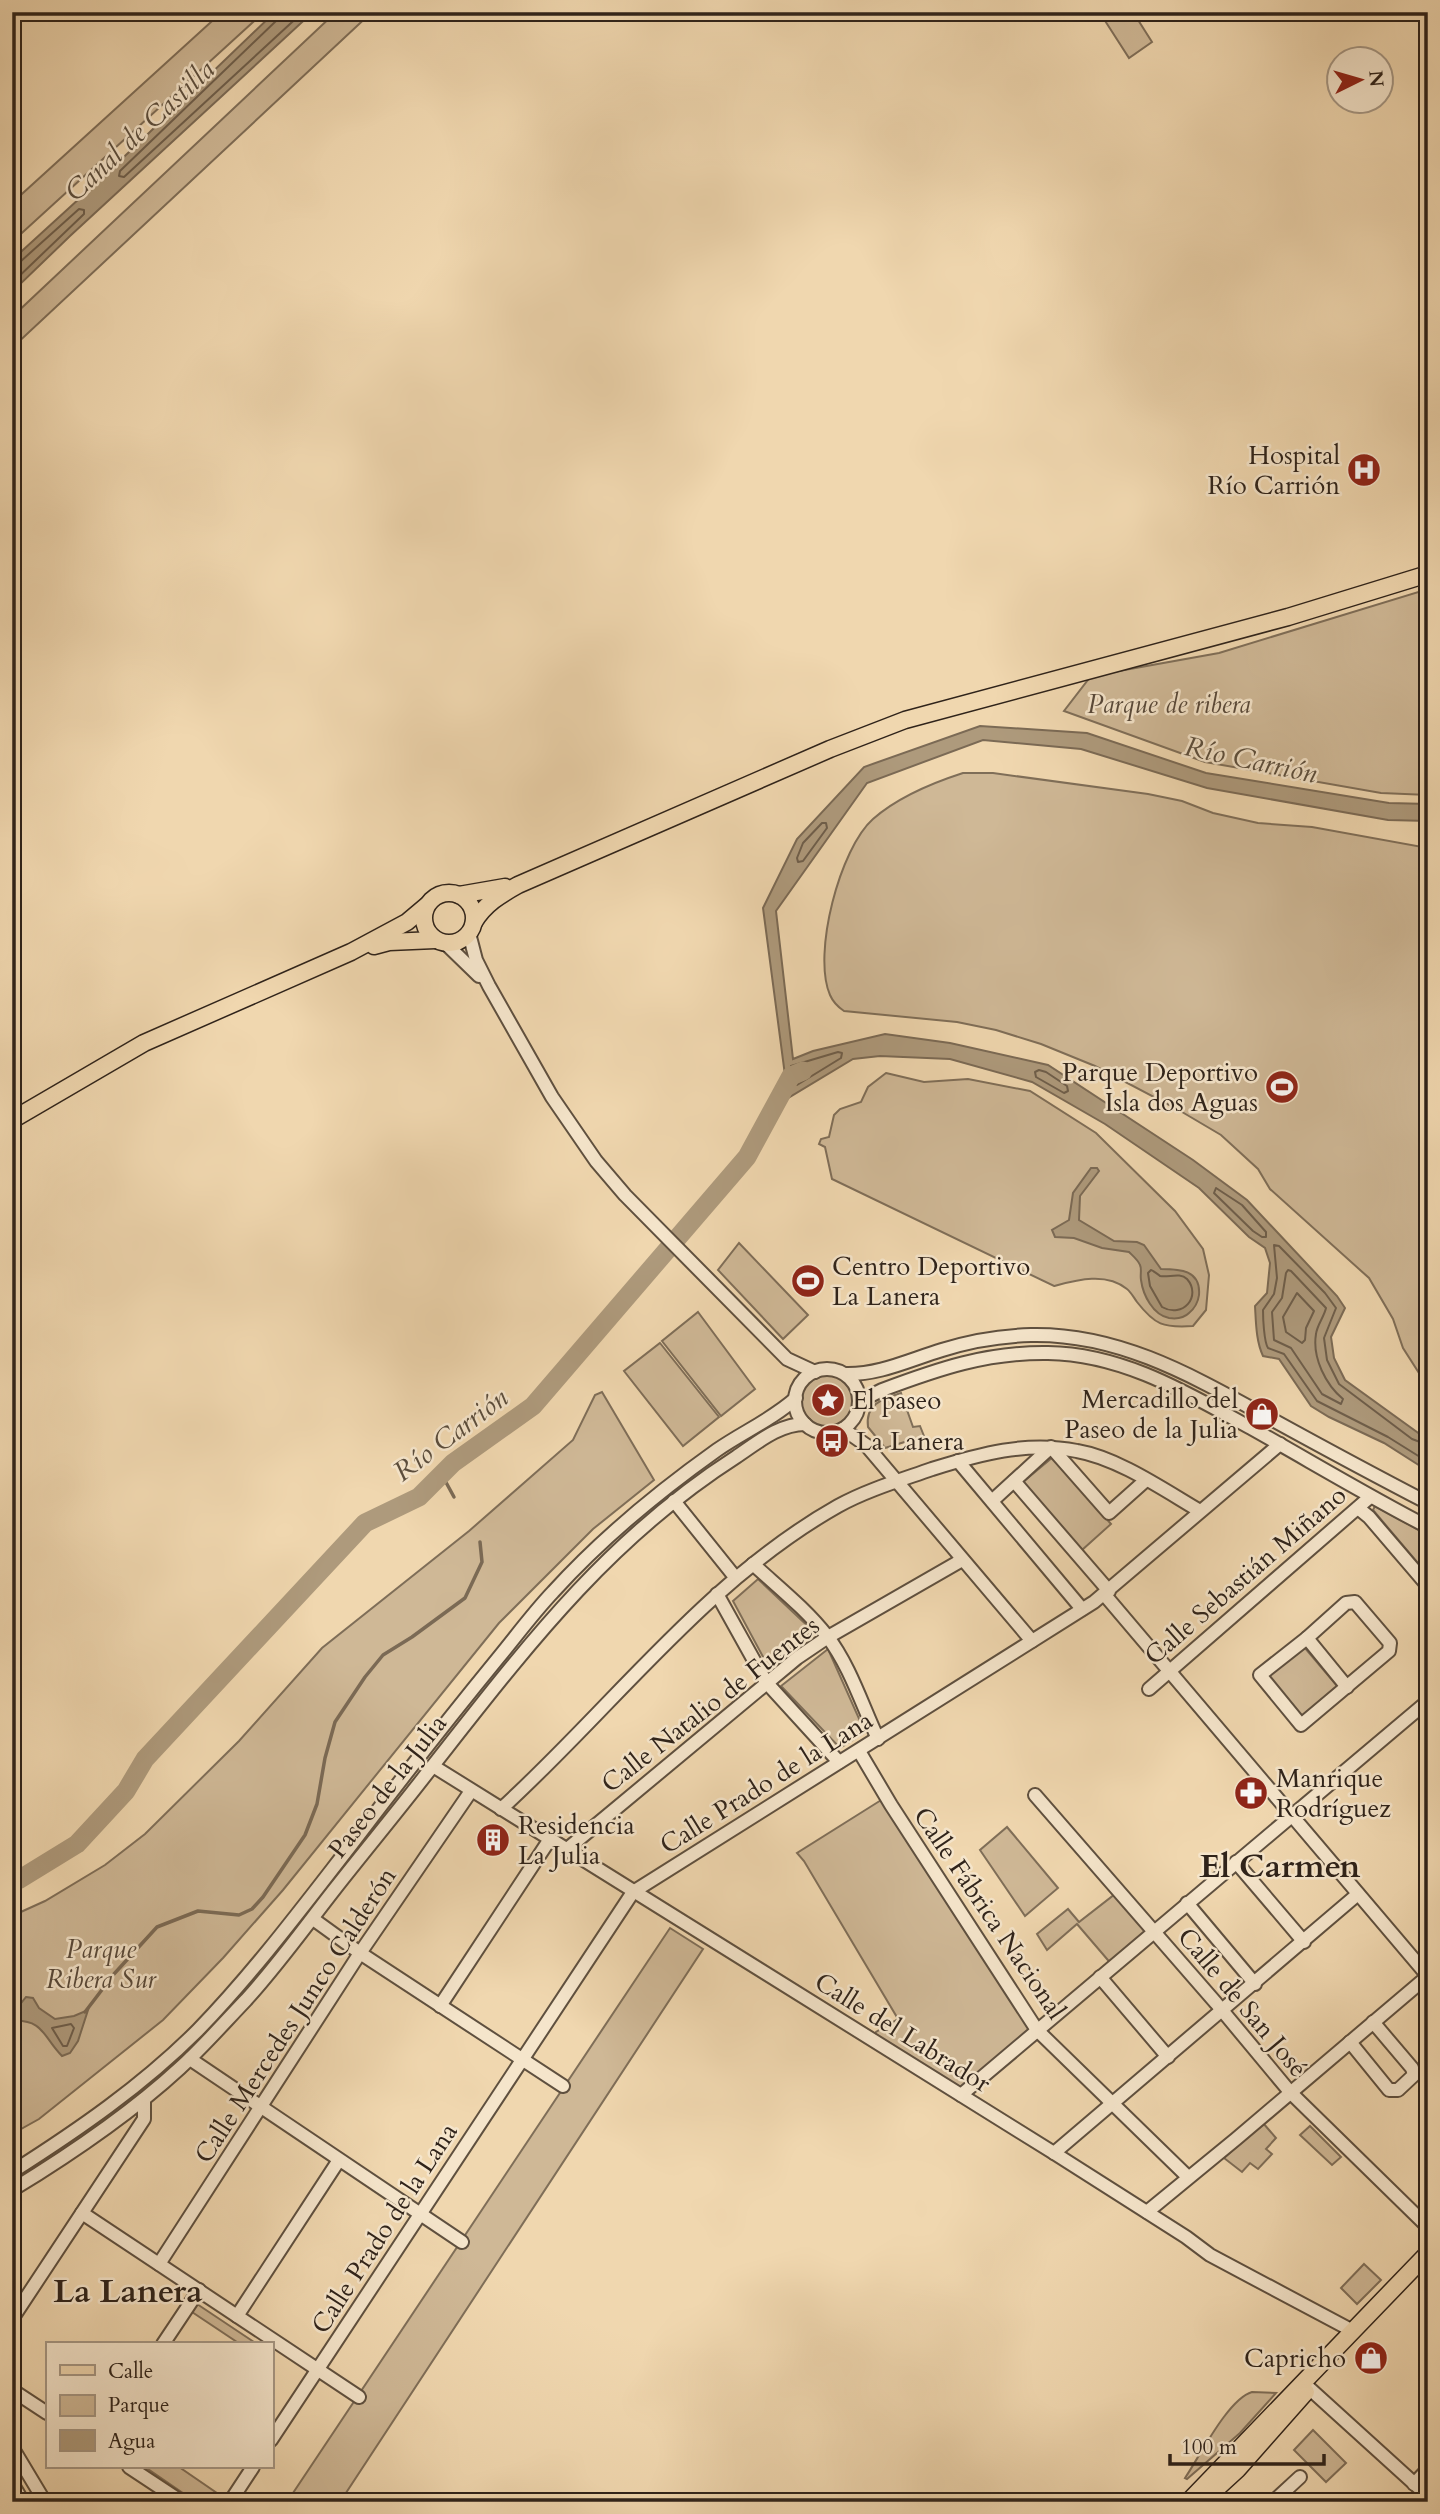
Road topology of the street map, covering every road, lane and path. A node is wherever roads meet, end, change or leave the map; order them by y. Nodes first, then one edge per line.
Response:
1 (1428, 574) edge
2 (518, 885) junction
3 (459, 895) junction
4 (426, 906) junction
5 (472, 927) junction
6 (440, 942) junction
7 (351, 952) junction
8 (489, 986) junction
9 (12, 1120) edge
10 (788, 1359) junction
11 (816, 1372) junction
12 (875, 1373) junction
13 (845, 1374) junction
14 (801, 1384) junction
15 (857, 1390) junction
16 (796, 1398) junction
17 (857, 1411) junction
18 (805, 1424) junction
19 (843, 1429) junction
20 (1280, 1444) junction
21 (866, 1445) junction
22 (1051, 1447) junction
23 (958, 1461) junction
24 (1146, 1480) junction
25 (896, 1481) junction
26 (1014, 1481) junction
27 (1370, 1497) junction
28 (674, 1501) junction
29 (992, 1501) junction
30 (1428, 1503) edge
31 (1358, 1508) junction
32 (1200, 1511) junction
33 (1428, 1527) edge
34 (962, 1560) junction
35 (753, 1563) junction
36 (736, 1577) junction
37 (1428, 1586) edge
38 (1106, 1592) junction
39 (717, 1594) junction
40 (1082, 1609) junction
41 (828, 1637) junction
42 (1307, 1639) junction
43 (1031, 1641) junction
44 (1169, 1671) junction
45 (766, 1682) junction
46 (1348, 1687) junction
47 (1149, 1689) dead end
48 (1428, 1701) edge
49 (878, 1739) junction
50 (859, 1751) junction
51 (839, 1762) junction
52 (433, 1766) junction
53 (471, 1791) junction
54 (1035, 1795) dead end
55 (501, 1809) junction
56 (1291, 1815) junction
57 (550, 1839) junction
58 (566, 1850) junction
59 (1236, 1862) junction
60 (633, 1892) junction
61 (1358, 1894) junction
62 (1187, 1903) junction
63 (313, 1919) junction
64 (1153, 1931) junction
65 (1304, 1942) junction
66 (360, 1953) junction
67 (1428, 1976) edge
68 (1100, 1977) junction
69 (1255, 1984) junction
70 (440, 2006) junction
71 (1223, 2011) junction
72 (1373, 2022) junction
73 (1037, 2030) junction
74 (1350, 2042) junction
75 (1168, 2057) junction
76 (190, 2059) junction
77 (522, 2060) junction
78 (563, 2086) dead end
79 (1290, 2092) junction
80 (961, 2095) junction
81 (144, 2099) junction
82 (1113, 2103) junction
83 (262, 2108) junction
84 (1054, 2153) junction
85 (339, 2160) junction
86 (12, 2172) edge
87 (1188, 2177) junction
88 (12, 2190) edge
89 (1147, 2212) junction
90 (82, 2213) junction
91 (420, 2214) junction
92 (1428, 2227) edge
93 (462, 2242) dead end
94 (1428, 2253) edge
95 (159, 2264) junction
96 (1428, 2265) edge
97 (199, 2290) junction
98 (237, 2316) junction
99 (12, 2319) edge
100 (1351, 2330) junction
101 (164, 2342) edge
102 (318, 2369) junction
103 (1309, 2388) junction
104 (12, 2390) edge
105 (359, 2397) dead end
106 (46, 2412) edge
107 (273, 2437) edge
108 (12, 2446) edge
109 (1231, 2466) junction
110 (131, 2468) edge
111 (252, 2468) edge
112 (1428, 2469) edge
113 (1300, 2477) dead end
114 (12, 2483) edge
115 (1414, 2484) junction
116 (1428, 2497) edge
117 (23, 2502) edge
118 (45, 2502) edge
119 (182, 2502) edge
120 (230, 2502) edge
121 (1178, 2502) edge
122 (1188, 2502) edge
123 (1202, 2502) edge
124 (1220, 2502) edge
125 (1273, 2502) edge

1 - 2 main road
2 - 3 main road
2 - 5 main road
3 - 4 main road
3 - 5 main road
4 - 6 main road
4 - 7 main road
5 - 6 main road
5 - 8 street
6 - 7 main road
6 - 8 street
7 - 9 main road
8 - 10 street
10 - 11 street
10 - 14 street
11 - 13 street
11 - 14 street
12 - 13 street
12 - 15 street
12 - 30 street
13 - 15 street
14 - 16 street
15 - 17 street
16 - 18 street
16 - 86 street, Paseo de la Julia
17 - 19 street
17 - 20 street
17 - 21 street
18 - 19 street
18 - 28 street, Paseo de la Julia
19 - 21 street
20 - 27 street
20 - 32 street, Calle Prado de la Lana
21 - 25 street
22 - 23 street
22 - 24 street
22 - 24 street
22 - 26 street
23 - 25 street
23 - 29 street
24 - 32 street
25 - 34 street
25 - 35 street
26 - 29 street
26 - 38 street
27 - 31 street, Calle Sebastián Miñano
27 - 33 street
28 - 36 street
28 - 52 street, Paseo de la Julia
29 - 40 street
31 - 37 street
31 - 44 street, Calle Sebastián Miñano
32 - 38 street, Calle Prado de la Lana
34 - 41 street, Calle Natalio de Fuentes
34 - 43 street
35 - 36 street
35 - 41 street
36 - 39 street
38 - 40 street, Calle Prado de la Lana
38 - 44 street
39 - 45 street
39 - 55 street
40 - 43 street, Calle Prado de la Lana
41 - 45 street, Calle Natalio de Fuentes
41 - 49 street
42 - 46 street
42 - 46 street
42 - 46 street
43 - 49 street, Calle Prado de la Lana
44 - 47 street, Calle Sebastián Miñano
44 - 56 street
45 - 51 street
45 - 58 street, Calle Natalio de Fuentes
48 - 56 street
49 - 50 street, Calle Prado de la Lana
50 - 51 street, Calle Prado de la Lana
50 - 73 street, Calle Fábrica Nacional
51 - 60 street, Calle Prado de la Lana
52 - 53 street, Calle del Labrador
52 - 63 street, Paseo de la Julia
53 - 55 street, Calle del Labrador
53 - 66 street, Calle Mercedes Junco Calderón
54 - 64 street, Calle de San José
55 - 57 street, Calle del Labrador
56 - 59 street
56 - 61 street
57 - 58 street, Calle del Labrador
57 - 70 street
58 - 60 street, Calle del Labrador
59 - 62 street
59 - 65 street
60 - 77 street, Calle Prado de la Lana
60 - 80 street, Calle del Labrador
61 - 65 street
61 - 67 street
62 - 64 street
62 - 69 street
63 - 66 street
63 - 76 street, Paseo de la Julia
64 - 68 street
64 - 71 street, Calle de San José
65 - 69 street
66 - 70 street
66 - 83 street, Calle Mercedes Junco Calderón
67 - 72 street
68 - 73 street
68 - 75 street
69 - 71 street
70 - 77 street
71 - 75 street
71 - 79 street, Calle de San José
72 - 74 street
72 - 74 street
73 - 80 street
73 - 82 street, Calle Fábrica Nacional
74 - 79 street
75 - 82 street
76 - 81 street, Paseo de la Julia
76 - 83 street
77 - 78 street
77 - 91 street, Calle Prado de la Lana
79 - 87 street
79 - 92 street, Calle de San José
80 - 84 street, Calle del Labrador
81 - 88 street, Paseo de la Julia
81 - 90 street
82 - 84 street
82 - 87 street, Calle Fábrica Nacional
83 - 85 street
83 - 95 street, Calle Mercedes Junco Calderón
84 - 89 street, Calle del Labrador
85 - 91 street
85 - 98 street
87 - 89 street
89 - 100 street, Calle del Labrador
90 - 95 street
90 - 99 street
91 - 93 street
91 - 102 street, Calle Prado de la Lana
94 - 100 main road
95 - 97 street
96 - 103 main road
97 - 98 street
97 - 101 street
98 - 102 street
100 - 109 main road
102 - 105 street
102 - 107 street, Calle Prado de la Lana
103 - 109 main road
103 - 115 street
104 - 106 street
108 - 118 street
109 - 121 main road
109 - 122 main road
109 - 123 main road
109 - 124 main road
110 - 119 street
111 - 120 street
112 - 115 street
113 - 125 street
114 - 117 street
115 - 116 street

